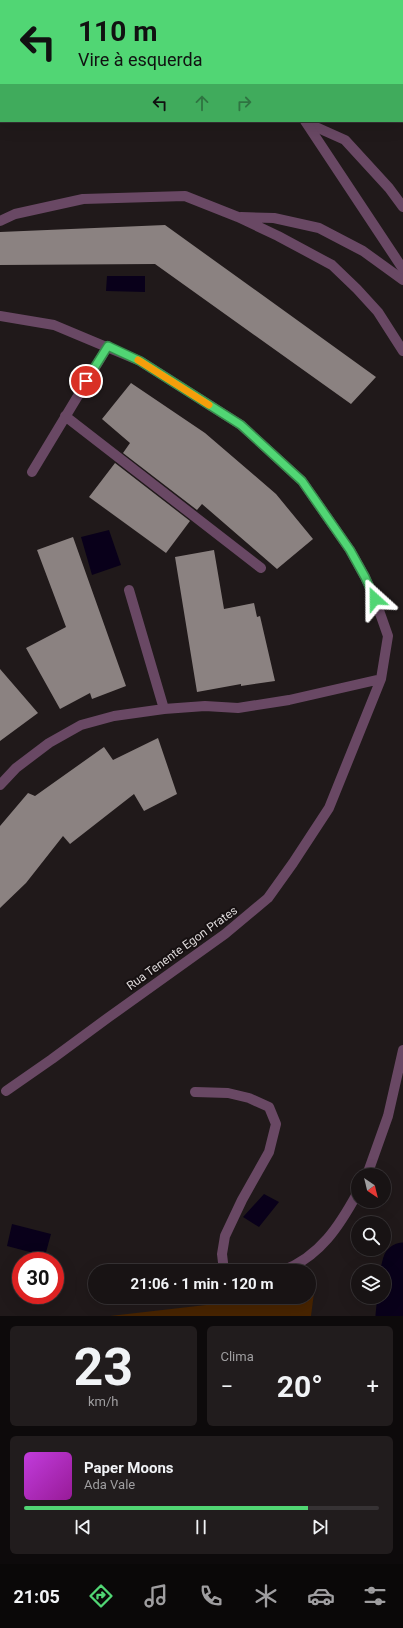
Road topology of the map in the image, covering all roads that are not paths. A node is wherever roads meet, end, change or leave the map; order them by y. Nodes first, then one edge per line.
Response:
1 (306, 122) edge
2 (403, 207) edge
3 (238, 217) junction
4 (0, 222) edge
5 (403, 269) edge
6 (403, 280) edge
7 (0, 316) edge
8 (108, 346) junction
9 (403, 351) edge
10 (65, 416) junction
11 (32, 472) dead end
12 (261, 568) dead end
13 (129, 590) dead end
14 (381, 679) junction
15 (164, 709) junction
16 (0, 785) edge
17 (403, 1050) edge
18 (6, 1091) dead end
19 (195, 1092) dead end
20 (369, 1168) edge
21 (351, 1204) edge
22 (223, 1264) edge
23 (298, 1264) edge

1 - 2 street
1 - 5 street
3 - 4 street
3 - 6 street
3 - 9 street
7 - 8 street, Rua Tenente Egon Prates
8 - 10 street
8 - 14 street, Rua Tenente Egon Prates
10 - 11 street
10 - 12 street
13 - 15 street
14 - 15 street
14 - 18 street, Rua Tenente Egon Prates
15 - 16 street
17 - 20 street
19 - 22 street
21 - 23 street

